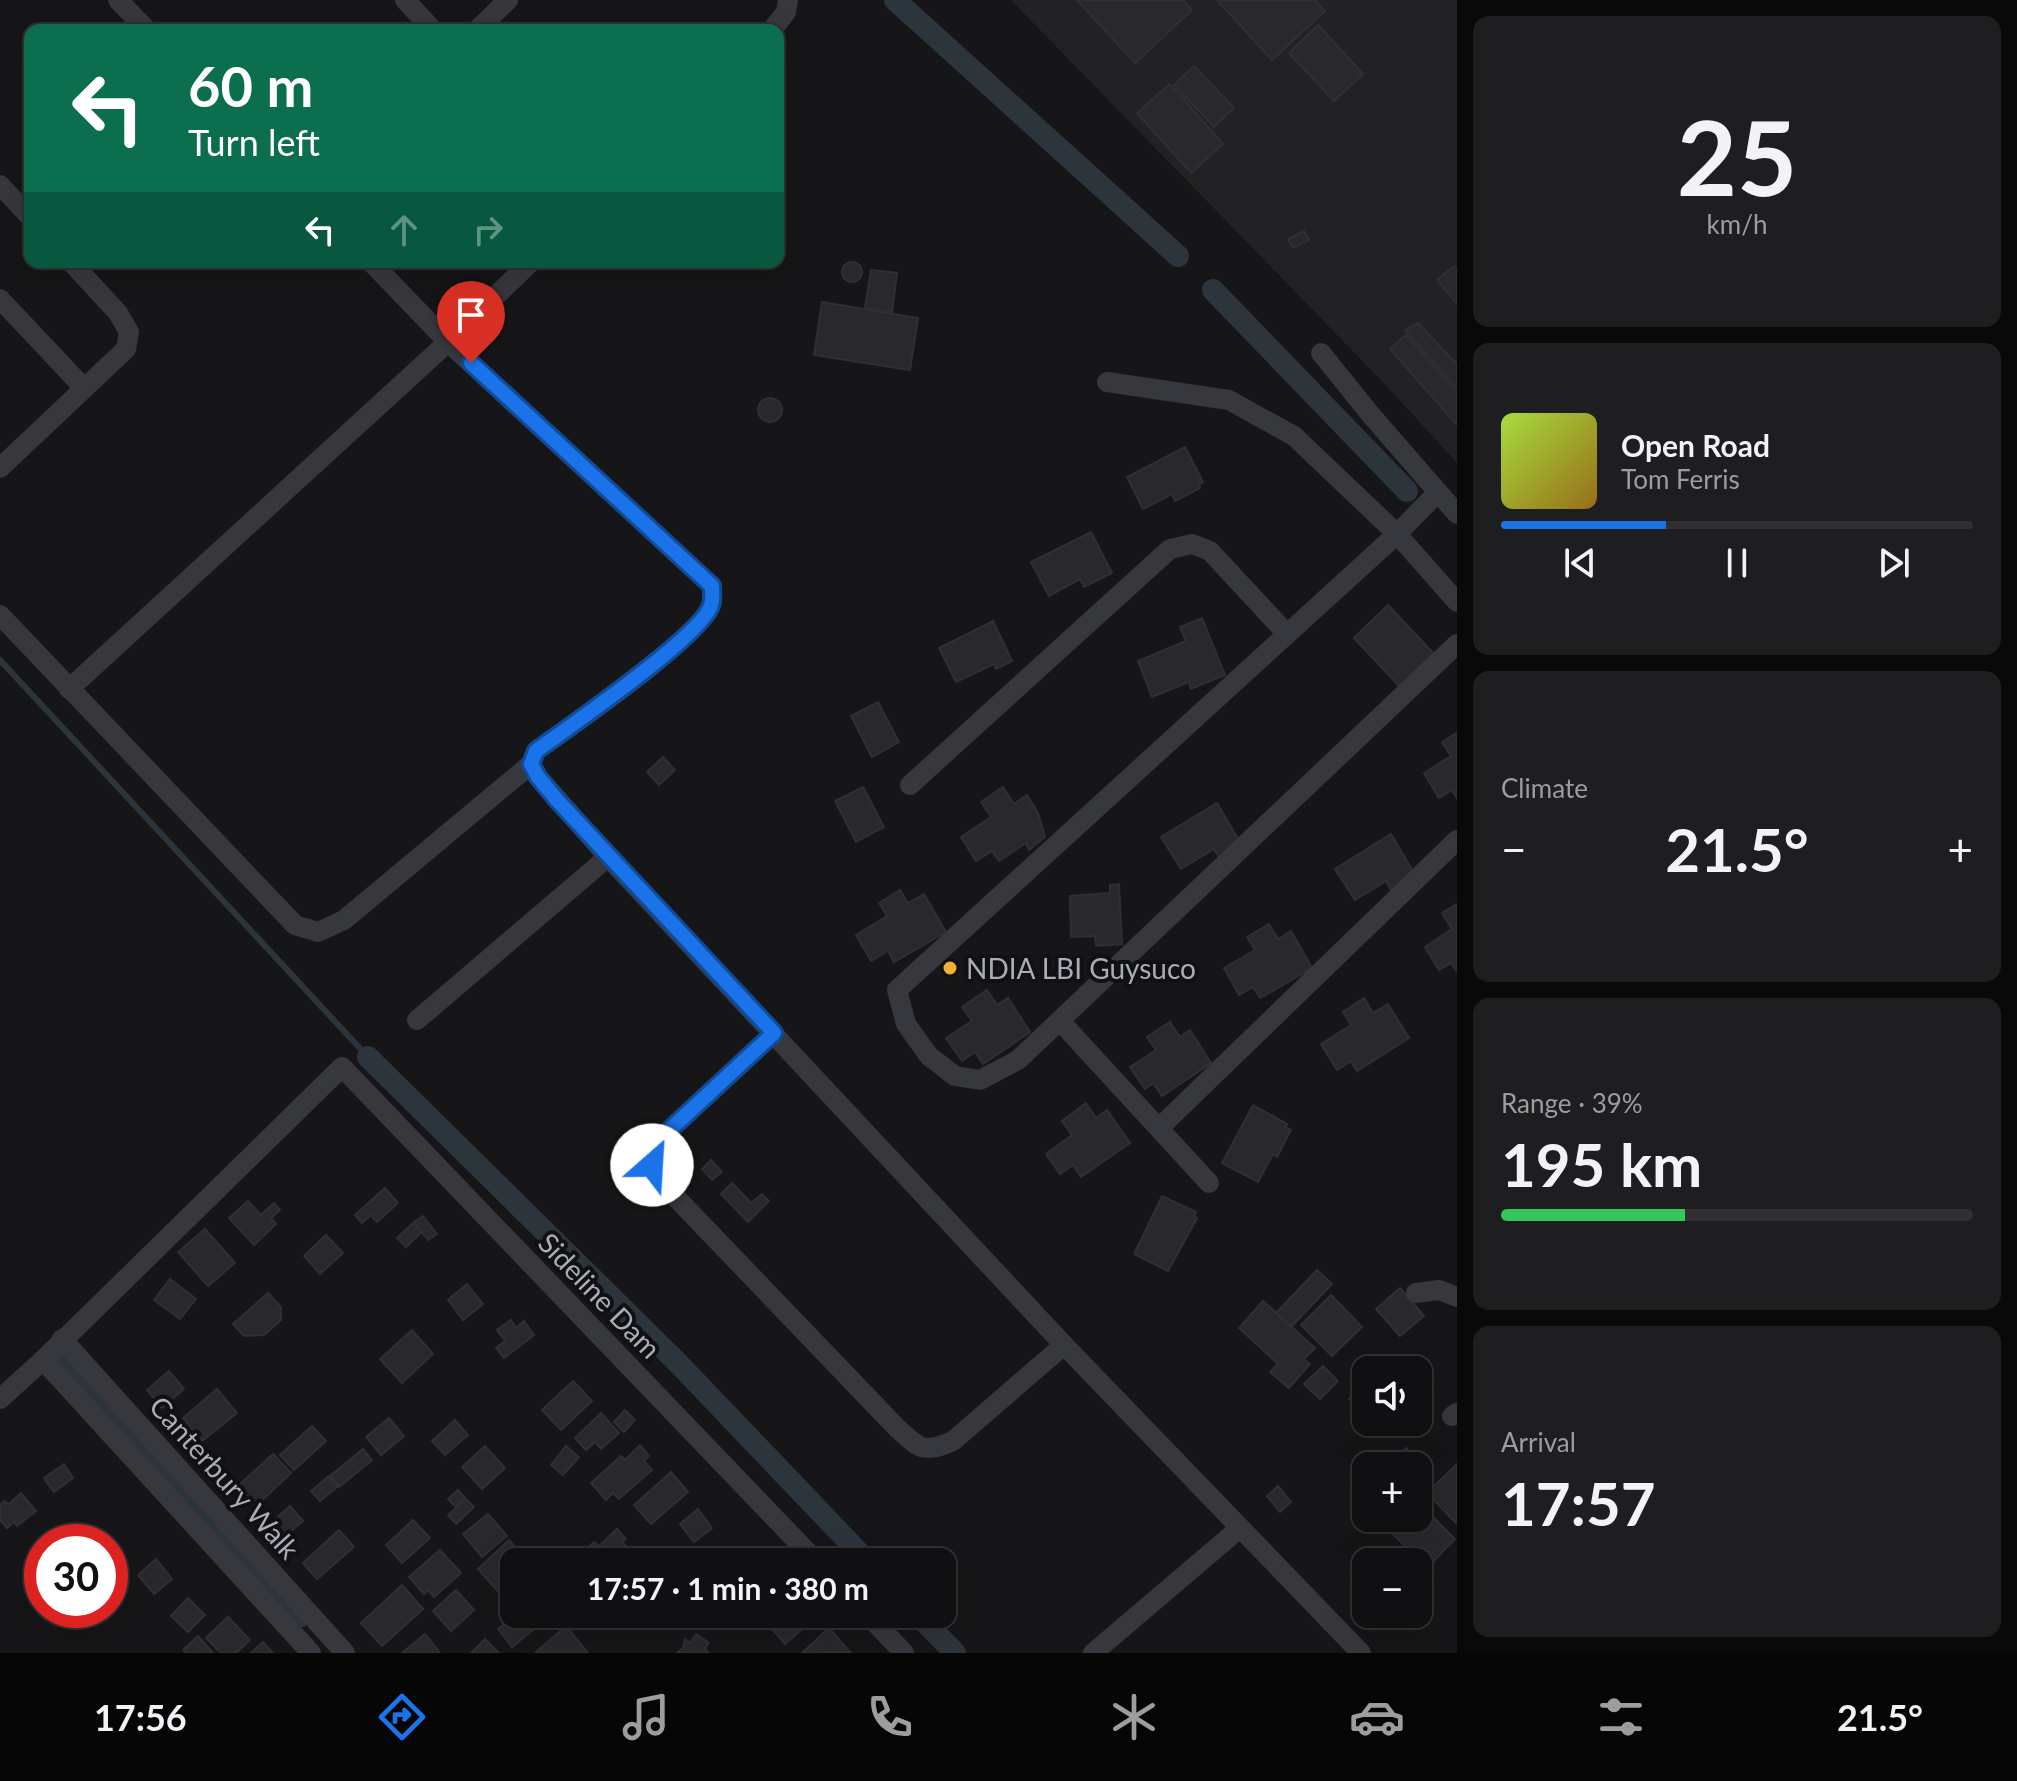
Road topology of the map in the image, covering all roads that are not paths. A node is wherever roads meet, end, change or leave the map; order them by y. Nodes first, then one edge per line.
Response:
1 (118, 0) edge
2 (405, 0) edge
3 (508, 0) edge
4 (788, 0) edge
5 (141, 24) edge
6 (427, 24) edge
7 (483, 24) edge
8 (777, 24) edge
9 (0, 185) edge
10 (24, 211) edge
11 (77, 268) edge
12 (377, 268) edge
13 (525, 268) edge
14 (0, 299) edge
15 (448, 342) junction
16 (1321, 353) dead end
17 (1107, 382) dead end
18 (84, 388) junction
19 (0, 468) edge
20 (1438, 492) junction
21 (1457, 514) edge
22 (1402, 529) junction
23 (1457, 602) edge
24 (0, 615) edge
25 (1287, 634) junction
26 (1457, 644) edge
27 (69, 689) junction
28 (531, 764) junction
29 (910, 785) dead end
30 (1457, 840) edge
31 (608, 857) junction
32 (417, 1020) dead end
33 (1060, 1021) junction
34 (774, 1033) junction
35 (1159, 1128) junction
36 (1209, 1183) dead end
37 (1416, 1293) dead end
38 (1457, 1297) edge
39 (62, 1339) junction
40 (1064, 1345) junction
41 (43, 1360) junction
42 (0, 1399) edge
43 (1240, 1528) junction
44 (803, 1548) edge
45 (880, 1628) edge
46 (311, 1653) edge
47 (345, 1653) edge
48 (904, 1653) edge
49 (1093, 1653) edge
50 (1361, 1653) edge

1 - 5 street
2 - 6 street
3 - 7 street
4 - 8 street
9 - 10 street
11 - 18 street
12 - 15 street
13 - 15 street
14 - 18 street
15 - 27 street
15 - 28 street
16 - 20 street
17 - 22 street
18 - 19 street
20 - 21 street
20 - 22 street
22 - 23 street
22 - 25 street
24 - 27 street
25 - 29 street
25 - 33 street
26 - 33 street
27 - 28 street
28 - 31 street
30 - 35 street
31 - 32 street
31 - 34 street
33 - 35 street
34 - 40 street
34 - 40 street
35 - 36 street
37 - 38 street
39 - 41 street
39 - 44 street, Sideline Dam
39 - 47 street, Canterbury Walk
40 - 43 street
41 - 42 street
41 - 46 street
43 - 49 street
43 - 50 street
45 - 48 street

